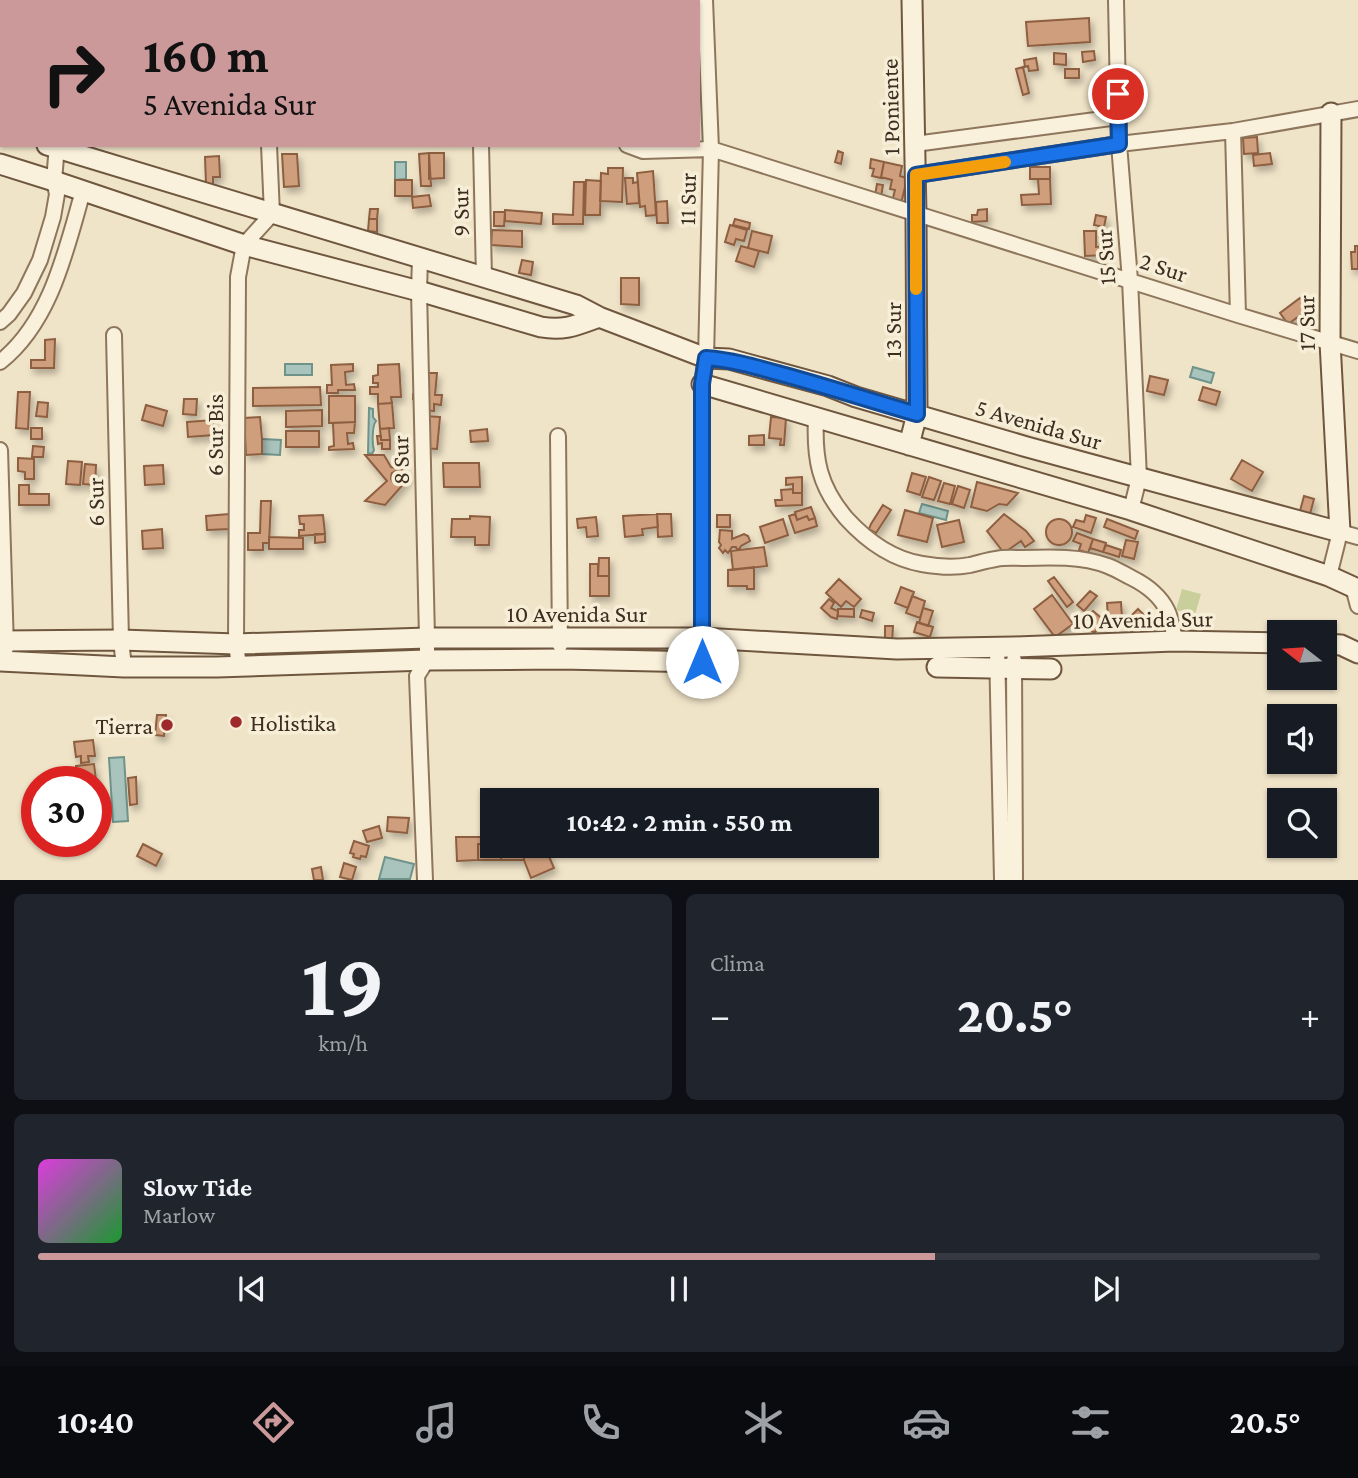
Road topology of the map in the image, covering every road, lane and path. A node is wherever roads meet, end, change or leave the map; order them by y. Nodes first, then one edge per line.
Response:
1 (705, 0) edge
2 (912, 0) edge
3 (1116, 0) edge
4 (1358, 108) edge
5 (1331, 113) junction
6 (1118, 117) junction
7 (1233, 131) junction
8 (915, 144) junction
9 (1119, 144) junction
10 (54, 147) edge
11 (57, 147) edge
12 (270, 147) edge
13 (481, 147) edge
14 (632, 147) edge
15 (711, 149) junction
16 (0, 164) edge
17 (916, 175) junction
18 (54, 181) junction
19 (83, 191) junction
20 (272, 214) junction
21 (916, 214) junction
22 (244, 245) junction
23 (420, 259) junction
24 (484, 278) junction
25 (1130, 280) junction
26 (419, 291) junction
27 (1238, 315) junction
28 (3, 316) edge
29 (599, 317) junction
30 (34, 323) junction
31 (114, 335) dead end
32 (1330, 342) junction
33 (1358, 351) edge
34 (706, 358) junction
35 (0, 362) edge
36 (702, 384) junction
37 (917, 414) junction
38 (816, 418) junction
39 (558, 436) dead end
40 (909, 445) junction
41 (0, 450) edge
42 (1139, 478) junction
43 (1131, 510) junction
44 (1349, 535) edge
45 (1329, 576) junction
46 (1353, 587) joint
47 (1358, 606) edge
48 (427, 638) junction
49 (559, 638) junction
50 (702, 638) junction
51 (3, 640) edge
52 (121, 640) junction
53 (1175, 641) junction
54 (1267, 643) edge
55 (236, 644) junction
56 (1337, 645) edge
57 (1005, 647) junction
58 (1358, 653) edge
59 (561, 659) junction
60 (427, 660) junction
61 (3, 661) edge
62 (702, 662) joint
63 (239, 666) junction
64 (124, 667) junction
65 (937, 667) dead end
66 (1005, 668) junction
67 (1051, 669) dead end
68 (425, 880) edge
69 (1002, 880) edge
70 (1016, 880) edge

1 - 15 street, 11 Sur
2 - 8 street, 1 Poniente
3 - 6 street, 15 Sur
4 - 5 street
5 - 7 street
5 - 32 street, 17 Sur
6 - 8 street
6 - 9 street, 15 Sur
7 - 9 street
7 - 27 street
8 - 17 street, 1 Poniente
9 - 17 street
9 - 25 street, 15 Sur
10 - 18 street
11 - 20 street, 5 Avenida Sur
12 - 20 street
13 - 24 street, 9 Sur
14 - 15 street, 2 Sur
15 - 21 street, 2 Sur
15 - 34 street, 11 Sur
16 - 18 street
17 - 21 street, 1 Poniente
18 - 19 street
18 - 28 street
19 - 22 street
19 - 30 street
20 - 22 street
20 - 23 street, 5 Avenida Sur
21 - 25 street, 2 Sur
21 - 37 street, 13 Sur
22 - 26 street
22 - 55 street, 6 Sur Bis
23 - 24 street, 5 Avenida Sur
23 - 26 street, 8 Sur
24 - 29 street, 5 Avenida Sur
25 - 27 street, 2 Sur
25 - 42 street, 15 Sur
26 - 29 street
26 - 48 street, 8 Sur
27 - 32 street, 2 Sur
28 - 30 street
29 - 34 street, 5 Avenida Sur
30 - 35 street
31 - 52 street, 6 Sur
32 - 33 street, 2 Sur
32 - 44 street, 17 Sur
34 - 36 street, 11 Sur
34 - 37 street, 5 Avenida Sur
36 - 38 street
36 - 50 street, 11 Sur
37 - 40 street, 13 Sur
37 - 42 street, 5 Avenida Sur
38 - 40 street
38 - 53 street
39 - 49 street
40 - 43 street
41 - 51 street
42 - 43 street, 15 Sur
42 - 44 street, 5 Avenida Sur
43 - 45 street
44 - 45 street
45 - 46 street
46 - 47 street
48 - 49 street, 10 Avenida Sur
48 - 55 street, 10 Avenida Sur
48 - 60 street, 8 Sur
49 - 50 street, 10 Avenida Sur
49 - 59 street
50 - 57 street, 10 Avenida Sur
50 - 62 street, 11 Sur
51 - 52 street, 10 Avenida Sur
51 - 61 street
52 - 55 street, 10 Avenida Sur
52 - 64 street, 6 Sur
53 - 54 street, 10 Avenida Sur
53 - 57 street, 10 Avenida Sur
55 - 63 street, 6 Sur Bis
56 - 58 street
57 - 66 street
59 - 60 street
59 - 62 street
60 - 63 street
60 - 68 street, 8 Sur
61 - 64 street
63 - 64 street
65 - 66 street
66 - 67 street
66 - 69 street
66 - 70 street

